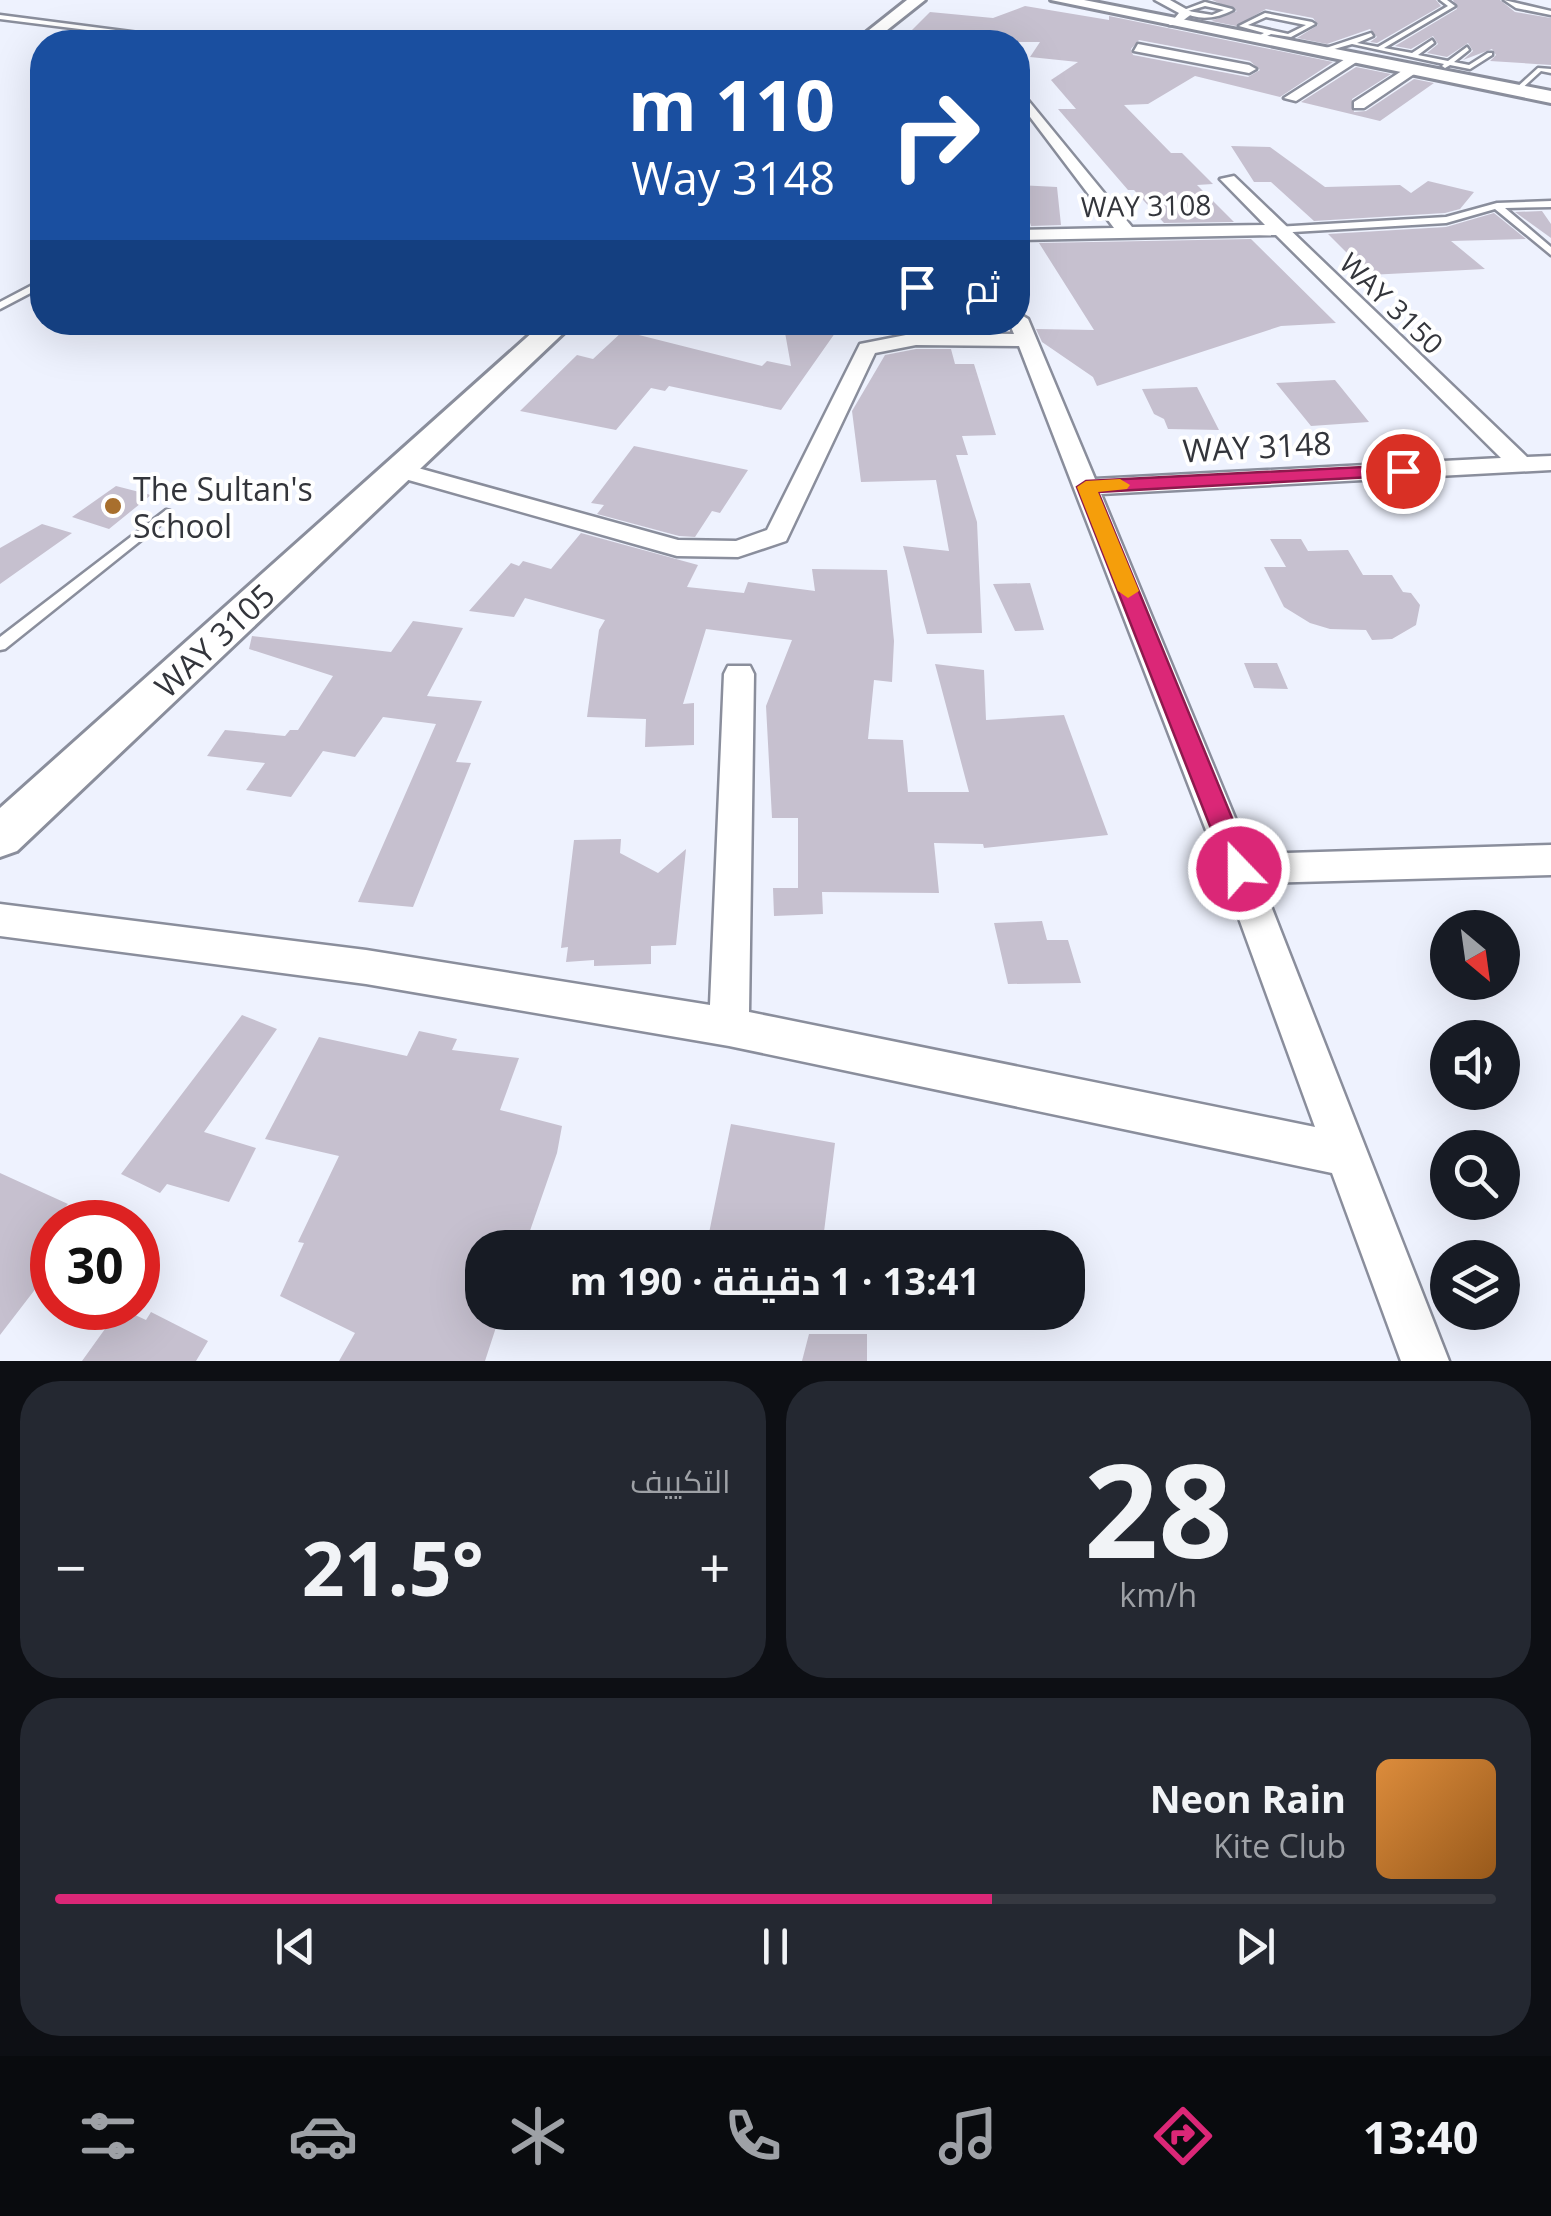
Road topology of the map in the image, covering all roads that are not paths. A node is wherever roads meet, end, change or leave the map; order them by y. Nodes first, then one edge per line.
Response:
1 (917, 0) edge
2 (1058, 0) edge
3 (1161, 0) edge
4 (1442, 0) edge
5 (1507, 0) edge
6 (1551, 12) edge
7 (1181, 15) junction
8 (0, 17) edge
9 (1284, 19) junction
10 (100, 30) edge
11 (878, 30) edge
12 (1263, 34) junction
13 (1238, 35) junction
14 (1372, 35) dead end
15 (1432, 42) dead end
16 (1138, 48) dead end
17 (1378, 49) junction
18 (1468, 49) dead end
19 (1354, 51) junction
20 (1490, 54) dead end
21 (1195, 59) junction
22 (1412, 63) junction
23 (1442, 68) junction
24 (1249, 69) dead end
25 (1551, 71) edge
26 (1312, 84) junction
27 (1518, 90) junction
28 (1551, 97) edge
29 (1291, 98) dead end
30 (1030, 108) edge
31 (1228, 179) dead end
32 (1551, 204) edge
33 (1497, 206) junction
34 (1276, 230) junction
35 (1126, 232) junction
36 (1030, 235) edge
37 (1551, 252) edge
38 (30, 290) edge
39 (0, 306) edge
40 (547, 335) edge
41 (963, 335) edge
42 (1024, 335) edge
43 (1551, 463) edge
44 (1522, 465) junction
45 (400, 470) junction
46 (1086, 487) junction
47 (166, 514) dead end
48 (0, 645) edge
49 (739, 674) dead end
50 (0, 837) edge
51 (1551, 860) edge
52 (1239, 869) junction
53 (0, 920) edge
54 (729, 1028) junction
55 (1348, 1155) junction
56 (1425, 1361) edge

1 - 11 street
2 - 7 street
3 - 7 street
4 - 17 lane
5 - 6 lane
7 - 7 lane
7 - 13 street
8 - 10 lane
9 - 12 lane
9 - 12 lane
9 - 12 lane
12 - 13 street
12 - 19 street
13 - 21 street
14 - 19 lane
15 - 22 lane
16 - 21 street
17 - 19 lane
17 - 22 lane
18 - 23 lane
19 - 22 street
19 - 26 street
20 - 23 lane
21 - 24 street
22 - 23 street
22 - 26 street
23 - 27 street
25 - 27 lane
26 - 29 street
27 - 28 street
30 - 35 street
31 - 34 street, WAY 3150
32 - 33 lane
33 - 34 lane
33 - 37 lane
34 - 35 street, WAY 3108
34 - 44 street, WAY 3150
35 - 36 street, WAY 3108
38 - 39 lane
40 - 45 street, WAY 3105
41 - 45 street
42 - 46 street
43 - 44 street, WAY 3148
44 - 46 street, WAY 3148
45 - 50 street, WAY 3105
46 - 52 street
47 - 48 lane
49 - 54 street
51 - 52 street
52 - 55 street
53 - 54 street
54 - 55 street
55 - 56 street

